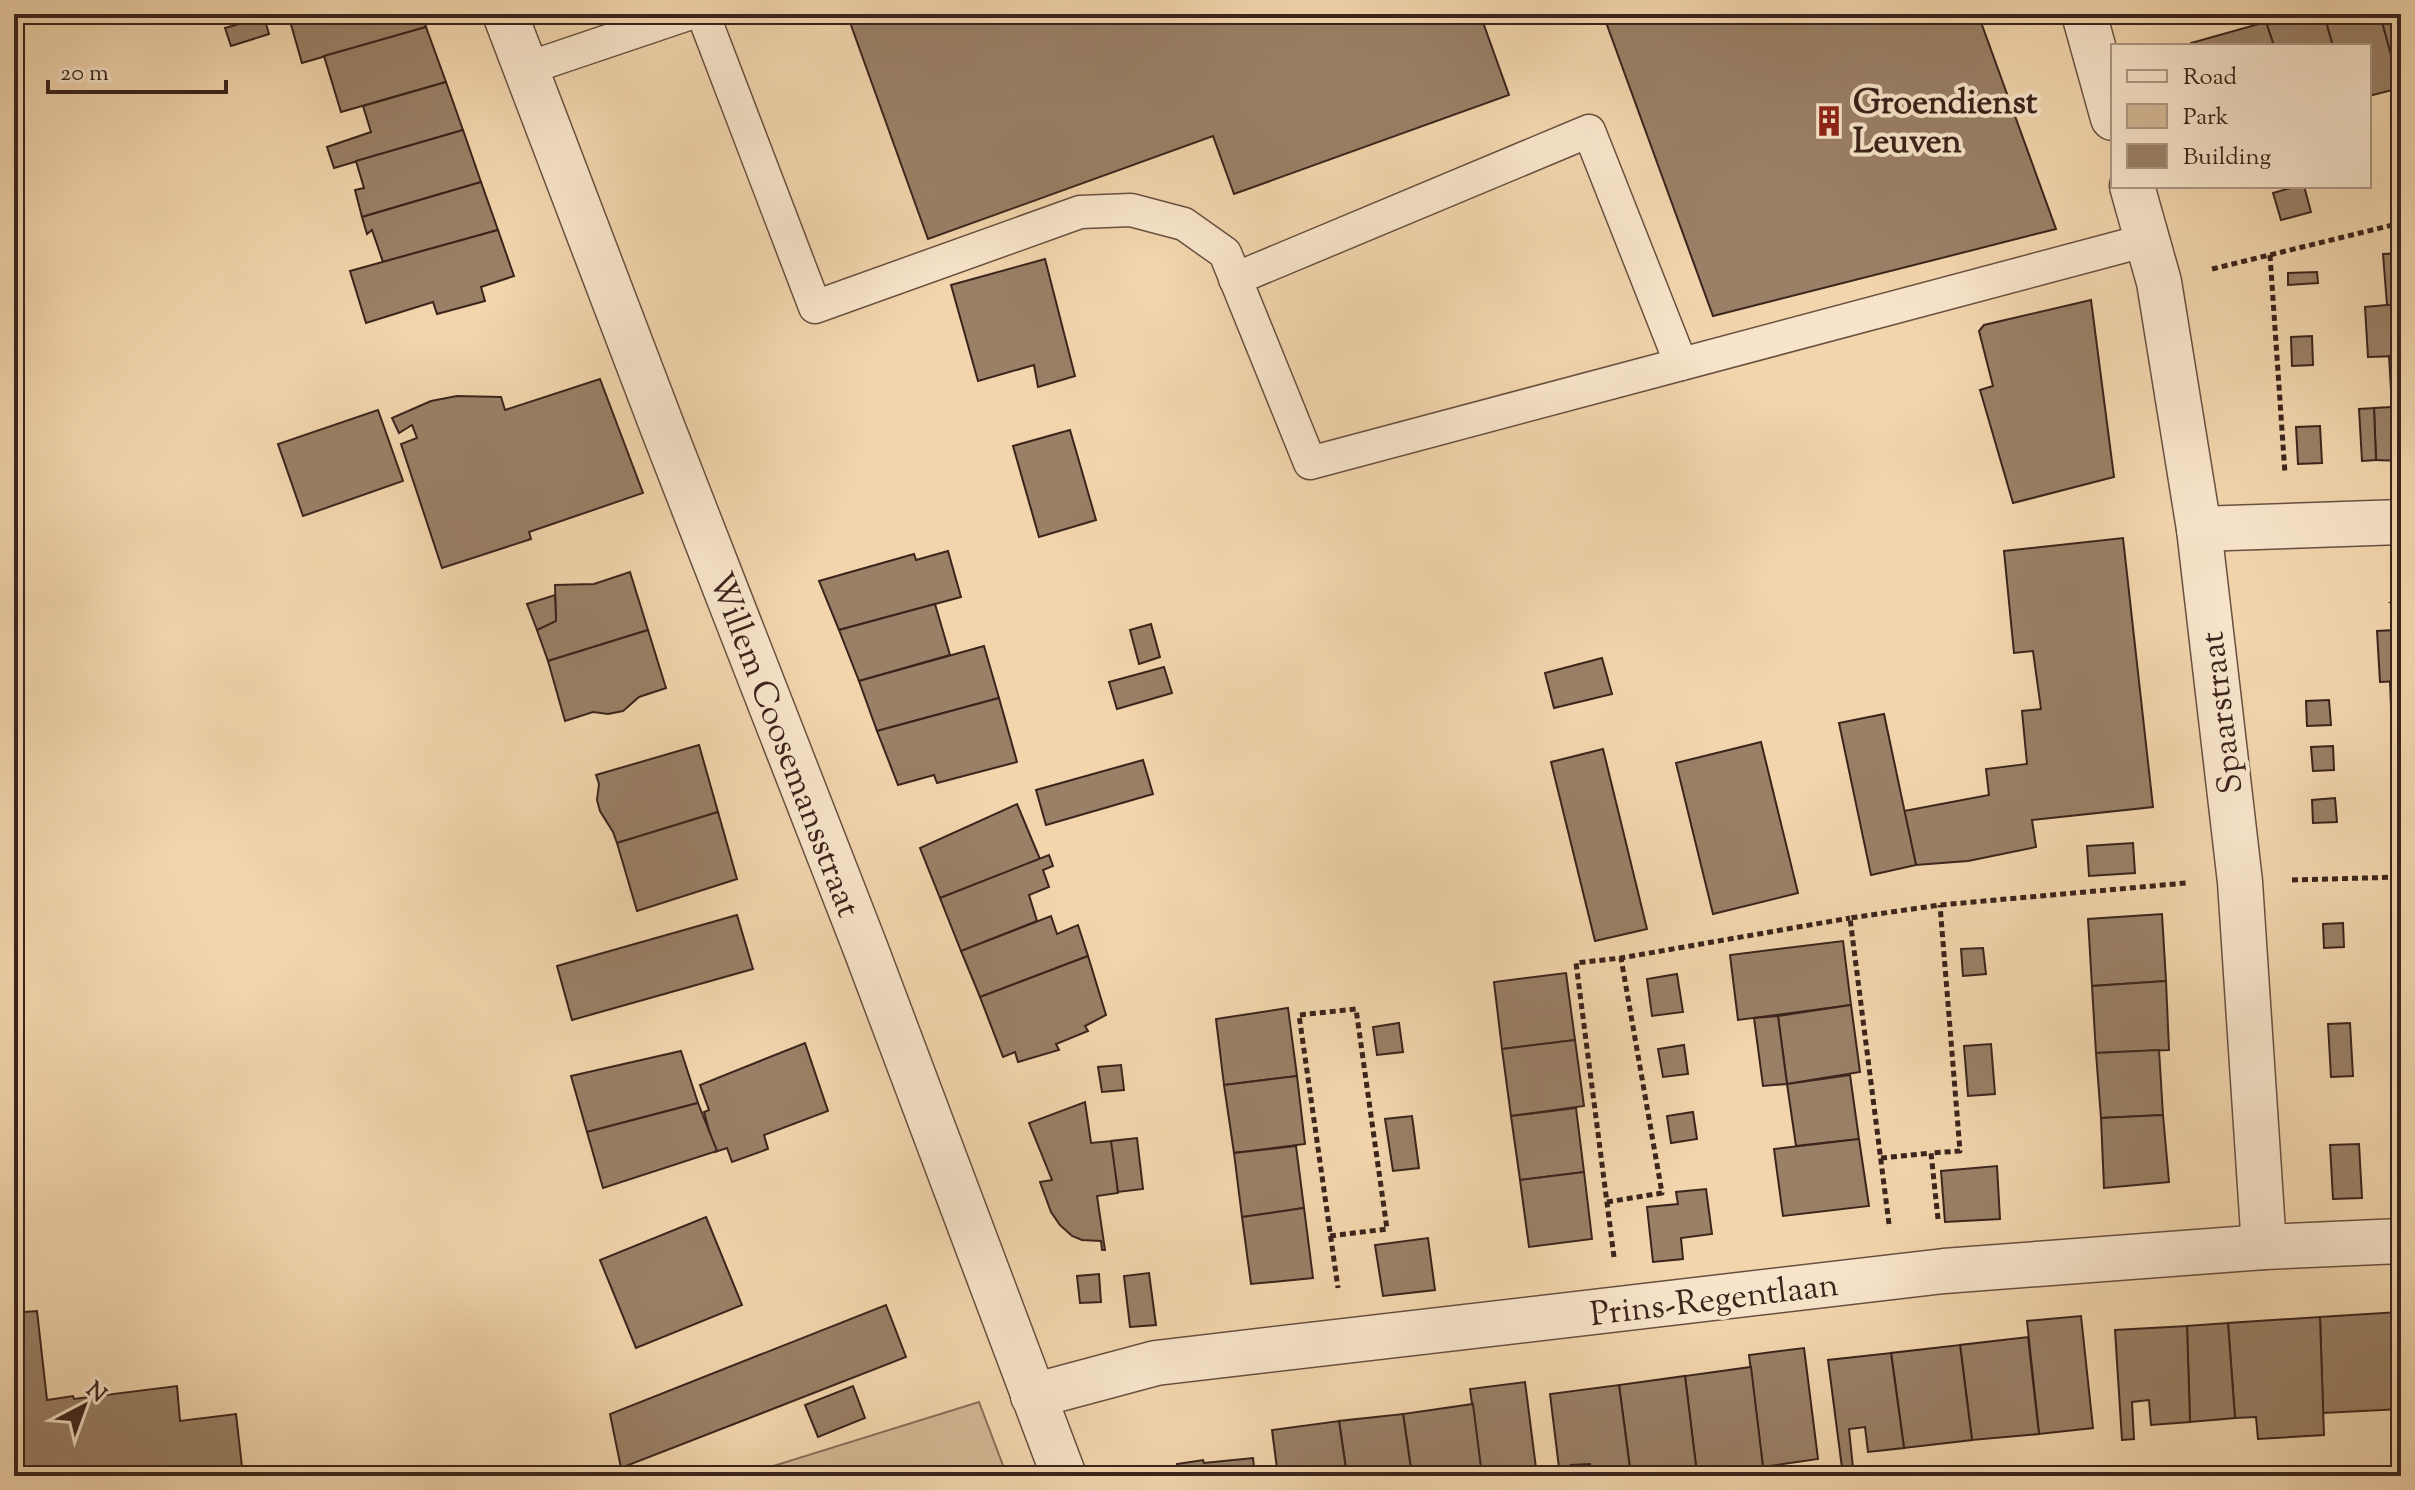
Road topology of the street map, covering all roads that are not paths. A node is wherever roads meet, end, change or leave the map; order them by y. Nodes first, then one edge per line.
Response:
1 (505, 14) edge
2 (688, 14) edge
3 (703, 14) edge
4 (2084, 14) edge
5 (525, 69) junction
6 (2111, 111) edge
7 (2133, 188) edge
8 (2147, 240) junction
9 (1235, 279) junction
10 (1681, 364) junction
11 (2401, 522) edge
12 (2199, 529) junction
13 (2401, 1241) edge
14 (2264, 1247) junction
15 (1033, 1396) junction
16 (1064, 1476) edge

1 - 5 street, Willem Coosemansstraat
2 - 5 lane
3 - 9 lane
4 - 6 street
5 - 15 street, Willem Coosemansstraat
7 - 8 street, Spaarstraat
8 - 10 lane
8 - 12 street, Spaarstraat
9 - 10 lane
9 - 10 lane
11 - 12 street
12 - 14 street, Spaarstraat
13 - 14 street, Prins-Regentlaan
14 - 15 street, Prins-Regentlaan
15 - 16 street, Willem Coosemansstraat

